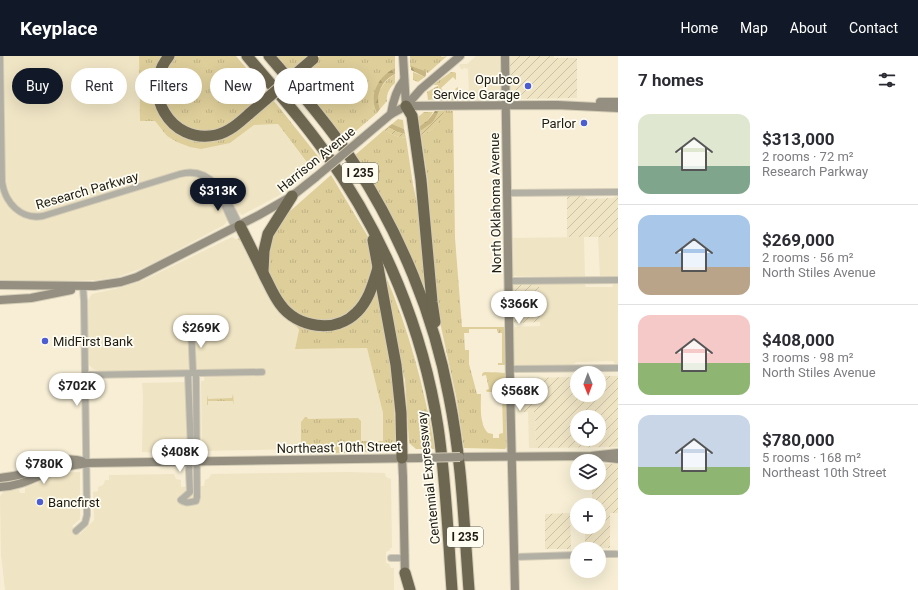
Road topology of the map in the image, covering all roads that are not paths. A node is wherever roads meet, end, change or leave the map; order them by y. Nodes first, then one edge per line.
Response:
1 (0, 56) edge
2 (169, 56) edge
3 (247, 56) edge
4 (269, 56) edge
5 (403, 56) edge
6 (460, 56) edge
7 (505, 56) edge
8 (314, 58) edge
9 (404, 80) junction
10 (618, 102) edge
11 (506, 105) junction
12 (557, 105) junction
13 (406, 106) junction
14 (618, 108) edge
15 (391, 114) junction
16 (1, 129) edge
17 (618, 192) edge
18 (507, 193) junction
19 (292, 196) junction
20 (237, 227) junction
21 (371, 227) junction
22 (378, 266) junction
23 (263, 273) junction
24 (616, 280) edge
25 (508, 281) junction
26 (0, 285) edge
27 (83, 287) junction
28 (0, 300) edge
29 (191, 326) dead end
30 (618, 368) edge
31 (509, 369) junction
32 (443, 370) junction
33 (262, 372) dead end
34 (192, 373) junction
35 (85, 375) junction
36 (618, 453) edge
37 (606, 454) edge
38 (570, 456) edge
39 (512, 457) junction
40 (402, 458) junction
41 (606, 459) edge
42 (618, 459) edge
43 (193, 461) junction
44 (87, 463) junction
45 (0, 478) edge
46 (0, 487) edge
47 (76, 531) dead end
48 (606, 554) edge
49 (616, 554) dead end
50 (570, 555) edge
51 (515, 557) junction
52 (391, 558) dead end
53 (405, 558) junction
54 (404, 573) junction
55 (405, 590) edge
56 (410, 590) edge
57 (452, 590) edge
58 (469, 590) edge
59 (515, 590) edge

1 - 16 street, Research Parkway
2 - 8 highway, bridge
3 - 21 highway, Centennial Expressway / I 235
4 - 32 highway, I 235
5 - 9 main road
6 - 13 main road, Harrison Avenue
7 - 11 main road, North Oklahoma Avenue
9 - 13 main road
9 - 15 main road
10 - 12 main road
11 - 12 main road
11 - 13 main road
11 - 18 main road, North Oklahoma Avenue
12 - 14 main road
13 - 15 main road, Harrison Avenue
13 - 32 highway
15 - 19 main road, Harrison Avenue, bridge
16 - 20 street, Research Parkway
17 - 18 street
18 - 25 main road, North Oklahoma Avenue
19 - 20 main road, Harrison Avenue
19 - 23 highway
20 - 23 highway
20 - 27 main road, Harrison Avenue
21 - 22 highway
21 - 57 highway, Centennial Expressway / I 235
22 - 23 highway
22 - 40 highway
24 - 25 street
25 - 31 main road, North Oklahoma Avenue
26 - 27 main road
27 - 28 main road
27 - 35 street
29 - 34 street
30 - 31 street
31 - 39 main road, North Oklahoma Avenue
32 - 58 highway, I 235
33 - 34 street
34 - 35 street
34 - 43 street
35 - 44 street
36 - 37 main road, Northeast 10th Street
38 - 39 main road, Northeast 10th Street
39 - 40 main road, Northeast 10th Street, bridge
39 - 51 main road, North Oklahoma Avenue
40 - 43 main road, Northeast 10th Street
40 - 53 main road
41 - 42 main road, Northeast 10th Street
43 - 43 street
43 - 44 main road, Northeast 10th Street
44 - 45 main road, Northeast 10th Street
44 - 46 main road, Northeast 10th Street
44 - 47 street
48 - 49 street
50 - 51 street
51 - 59 main road, North Oklahoma Avenue
52 - 53 street
53 - 54 main road
54 - 55 main road
54 - 56 highway

